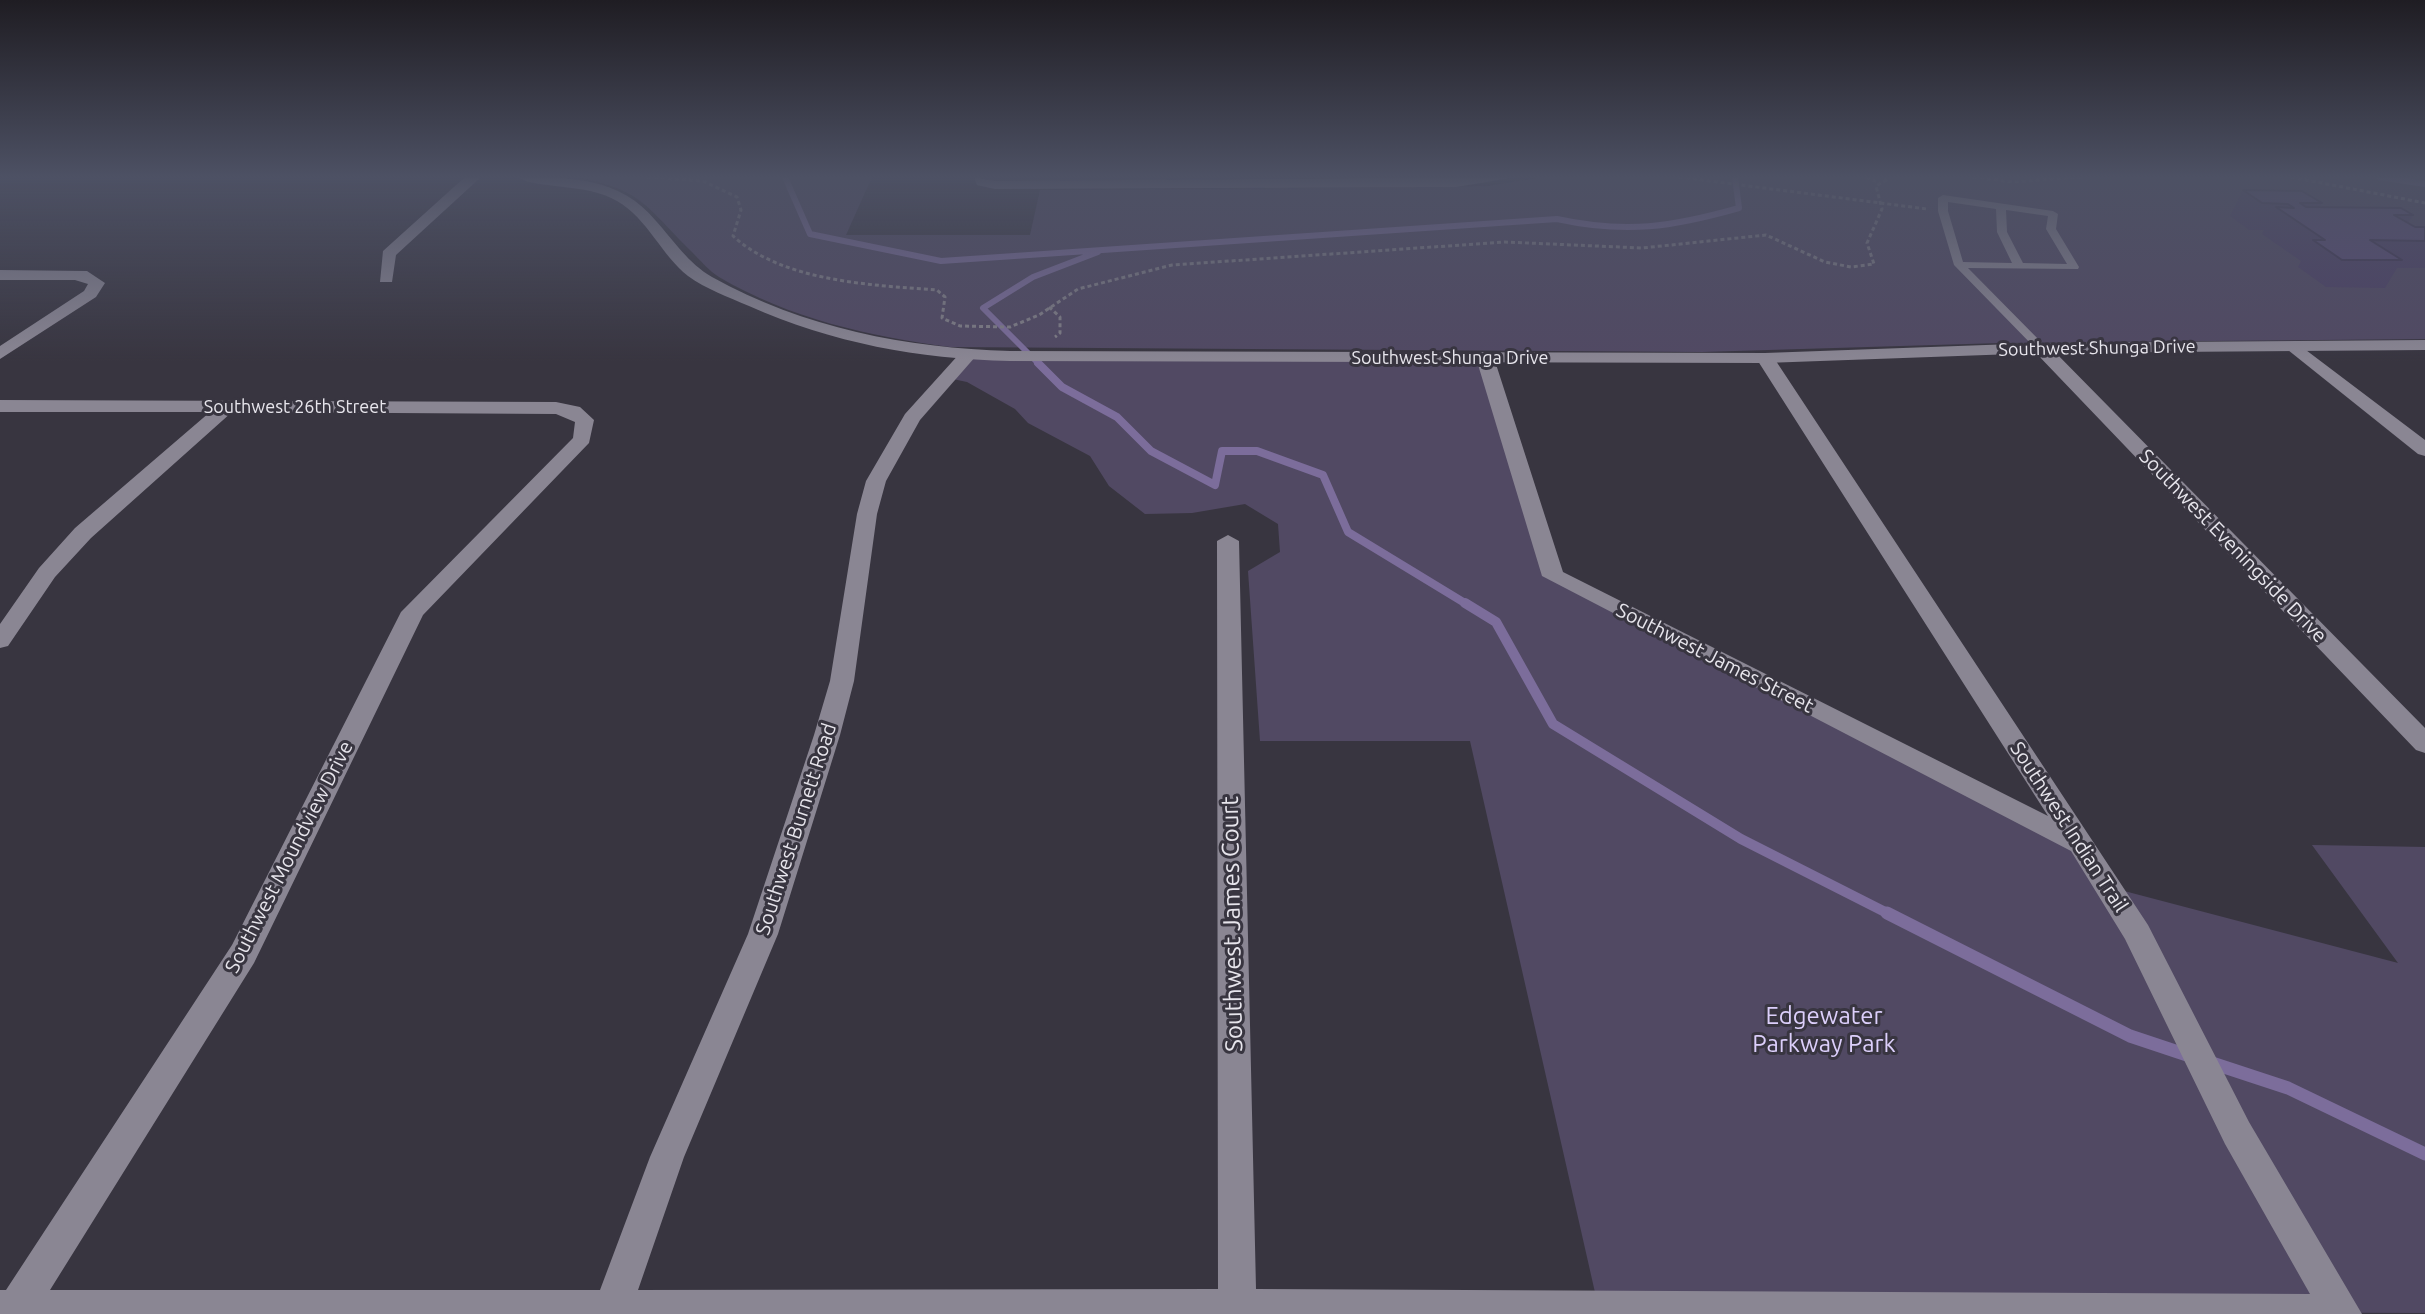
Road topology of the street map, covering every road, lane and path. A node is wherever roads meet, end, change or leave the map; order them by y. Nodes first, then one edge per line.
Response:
1 (406, 238) edge
2 (663, 238) edge
3 (735, 238) edge
4 (1734, 238) edge
5 (1773, 238) edge
6 (1869, 238) edge
7 (1951, 238) edge
8 (2005, 238) edge
9 (2057, 238) edge
10 (1959, 265) junction
11 (2019, 266) junction
12 (0, 275) edge
13 (386, 279) dead end
14 (2425, 345) edge
15 (2294, 346) junction
16 (2041, 348) junction
17 (0, 354) edge
18 (967, 356) junction
19 (1485, 358) junction
20 (1765, 358) junction
21 (0, 406) edge
22 (228, 406) junction
23 (585, 420) joint
24 (2425, 450) edge
25 (1228, 541) dead end
26 (0, 641) edge
27 (2425, 744) edge
28 (2081, 844) junction
29 (1237, 1308) junction
30 (612, 1309) junction
31 (10, 1311) edge
32 (873, 1311) edge
33 (1742, 1312) edge
34 (2343, 1314) edge

1 - 13 street
2 - 18 street, Southwest Shunga Drive
3 - 4 path
5 - 6 path
7 - 10 lane
8 - 11 lane
9 - 11 lane
10 - 11 lane
10 - 16 lane
12 - 17 street
14 - 15 street, Southwest Shunga Drive
15 - 16 street, Southwest Shunga Drive
15 - 24 street
16 - 20 street, Southwest Shunga Drive
16 - 27 street, Southwest Eveningside Drive
18 - 19 street, Southwest Shunga Drive
18 - 30 street, Southwest Burnett Road
19 - 20 street, Southwest Shunga Drive
19 - 28 street, Southwest James Street
20 - 28 street, Southwest Indian Trail
21 - 22 street, Southwest 26th Street
22 - 23 street, Southwest 26th Street
22 - 26 street
23 - 31 street, Southwest Moundview Drive
25 - 29 street, Southwest James Court
28 - 34 street, Southwest Indian Trail
29 - 32 street
29 - 33 street
30 - 31 street
30 - 32 street
33 - 34 street

